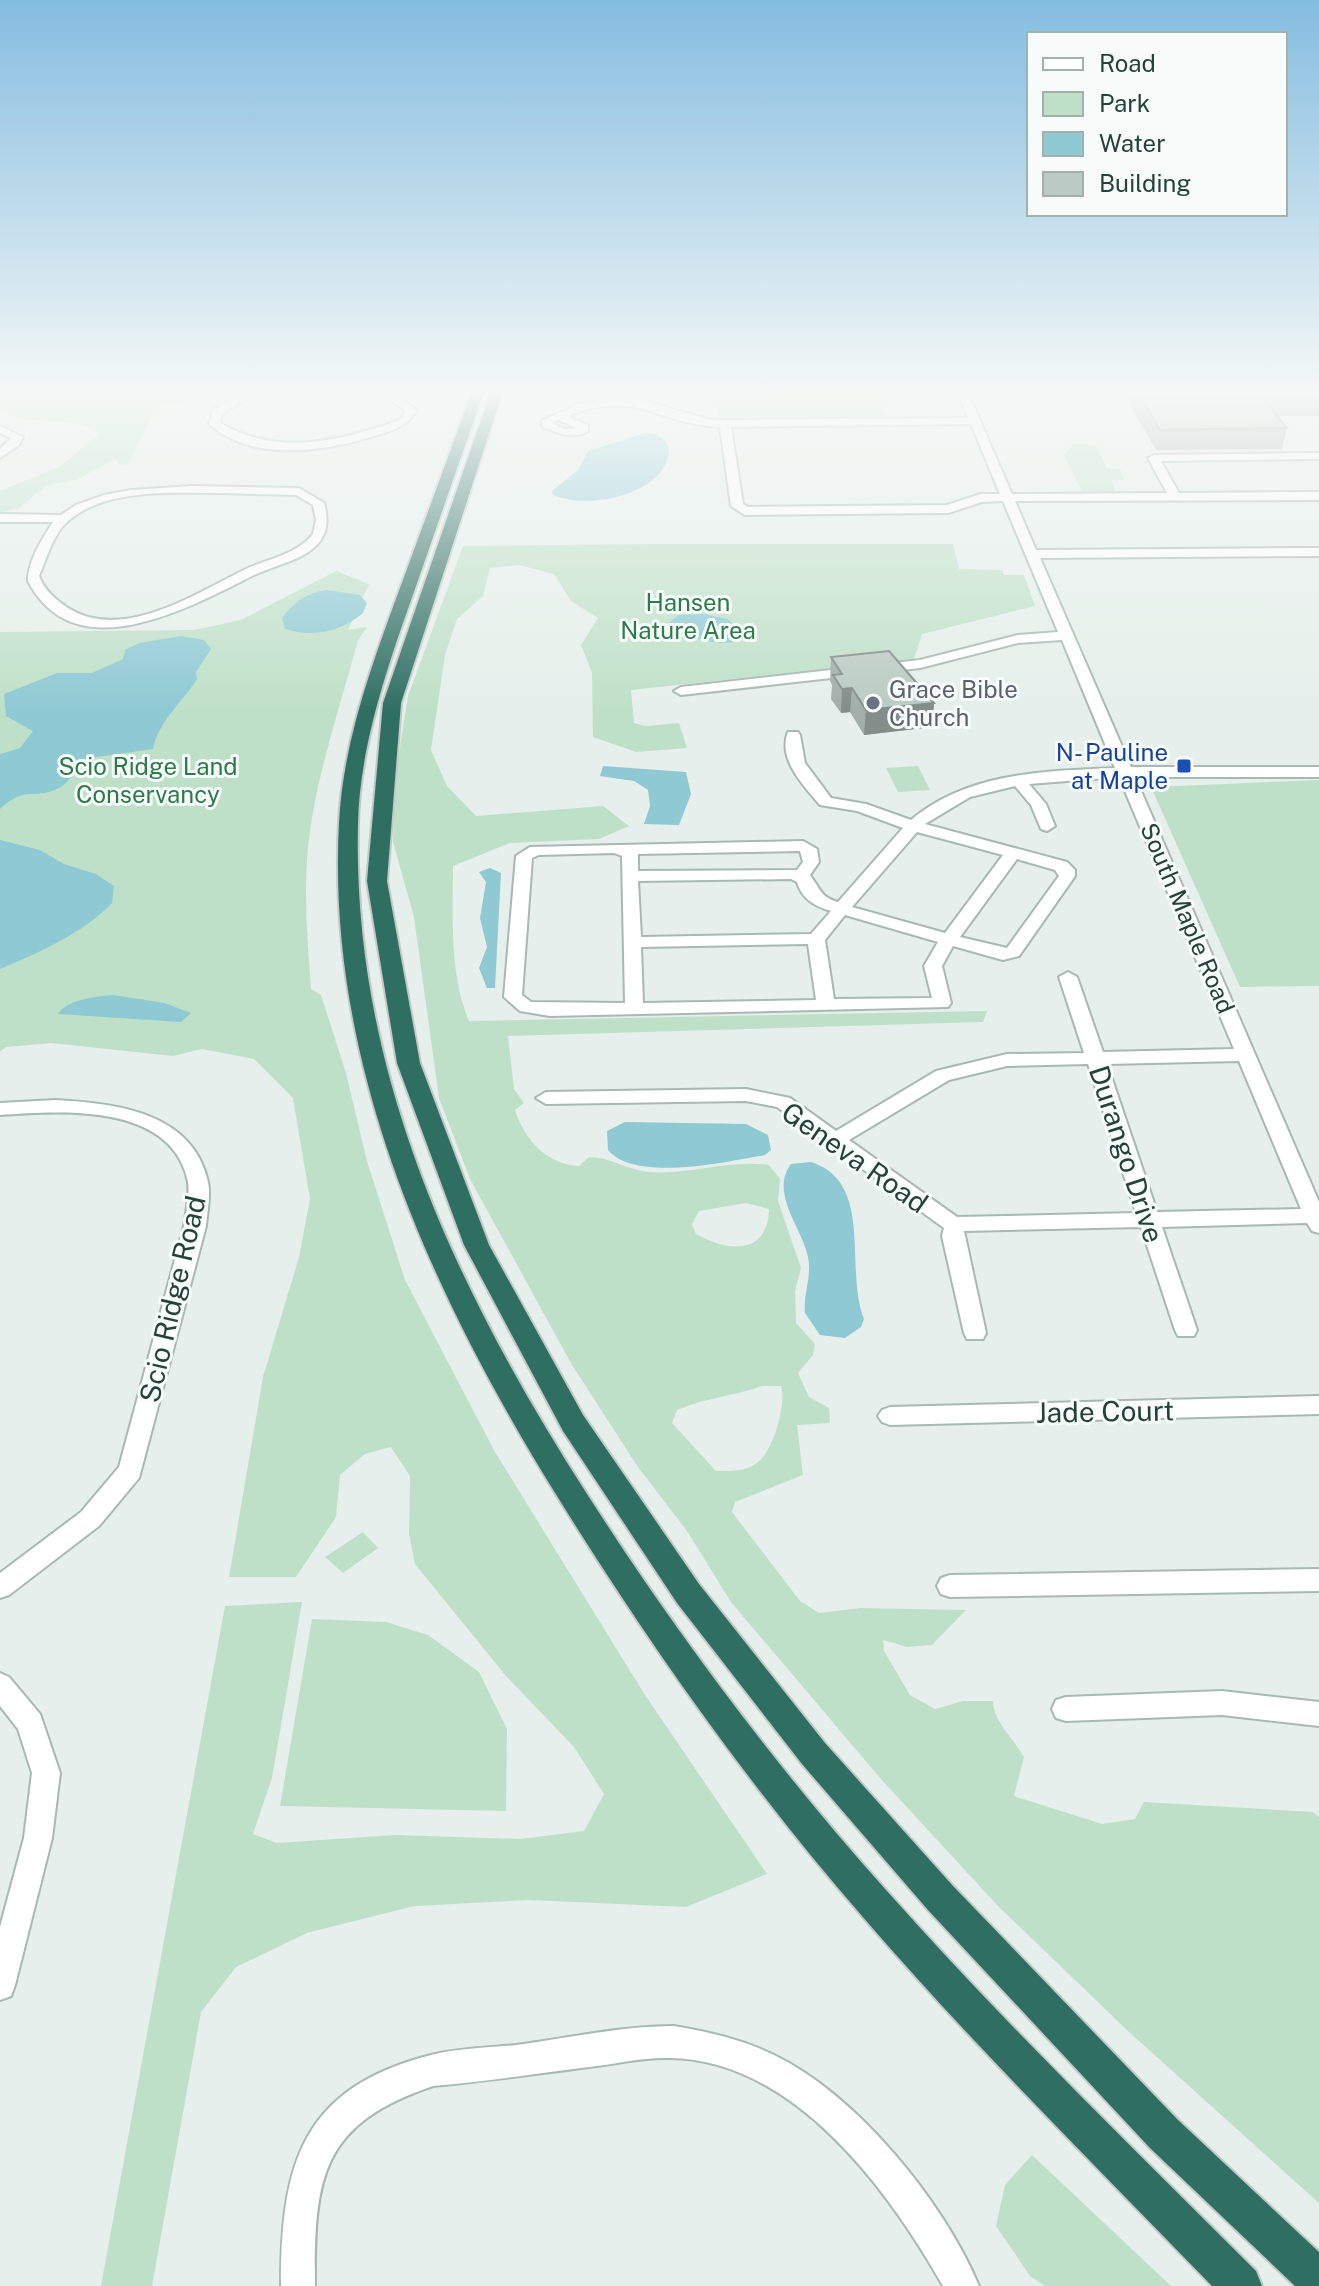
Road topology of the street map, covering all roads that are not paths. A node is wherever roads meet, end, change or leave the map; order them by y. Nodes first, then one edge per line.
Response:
1 (1007, 497) edge
2 (115, 498) edge
3 (313, 498) edge
4 (440, 498) edge
5 (461, 498) edge
6 (736, 498) edge
7 (996, 498) edge
8 (0, 521) edge
9 (61, 522) junction
10 (1319, 552) edge
11 (1032, 554) junction
12 (1067, 636) junction
13 (681, 691) dead end
14 (793, 735) dead end
15 (1319, 772) edge
16 (1127, 775) junction
17 (1017, 779) junction
18 (913, 826) junction
19 (1047, 826) dead end
20 (627, 850) junction
21 (1013, 853) junction
22 (630, 876) junction
23 (801, 876) junction
24 (843, 909) junction
25 (816, 939) junction
26 (949, 941) junction
27 (632, 942) junction
28 (1068, 977) dead end
29 (826, 1005) junction
30 (634, 1008) junction
31 (1246, 1055) junction
32 (1095, 1058) junction
33 (546, 1098) dead end
34 (0, 1109) edge
35 (835, 1140) junction
36 (1149, 1219) junction
37 (1317, 1221) edge
38 (955, 1224) junction
39 (1186, 1330) dead end
40 (975, 1333) dead end
41 (1319, 1405) edge
42 (890, 1416) dead end
43 (1319, 1580) edge
44 (950, 1586) dead end
45 (0, 1587) edge
46 (0, 1685) edge
47 (1066, 1709) dead end
48 (1319, 1714) edge
49 (0, 1985) edge
50 (1319, 2280) edge
51 (298, 2286) edge
52 (962, 2286) edge
53 (1241, 2286) edge

1 - 11 street, South Maple Road
2 - 9 street
3 - 9 street
4 - 53 highway
5 - 50 highway
6 - 7 street
8 - 9 street
10 - 11 street
11 - 12 street, South Maple Road
12 - 13 street
12 - 16 street, South Maple Road
14 - 18 street
15 - 16 street
16 - 17 street
16 - 31 street, South Maple Road
17 - 18 street
17 - 19 street
18 - 21 street
18 - 24 street
20 - 22 street
20 - 23 street
20 - 30 street
21 - 26 street
21 - 26 street
22 - 23 street
22 - 27 street
23 - 24 street
24 - 25 street
24 - 26 street
25 - 27 street
25 - 29 street
26 - 29 street
27 - 30 street
28 - 32 street, Durango Drive
29 - 30 street
31 - 32 street
31 - 37 street, South Maple Road
32 - 35 street
32 - 36 street, Durango Drive
33 - 35 street, Geneva Road
34 - 45 street, Scio Ridge Road
35 - 38 street, Geneva Road
36 - 37 street
36 - 38 street
36 - 39 street, Durango Drive
38 - 40 street, Geneva Road
41 - 42 street, Jade Court
43 - 44 street
46 - 49 street
47 - 48 street
51 - 52 street

